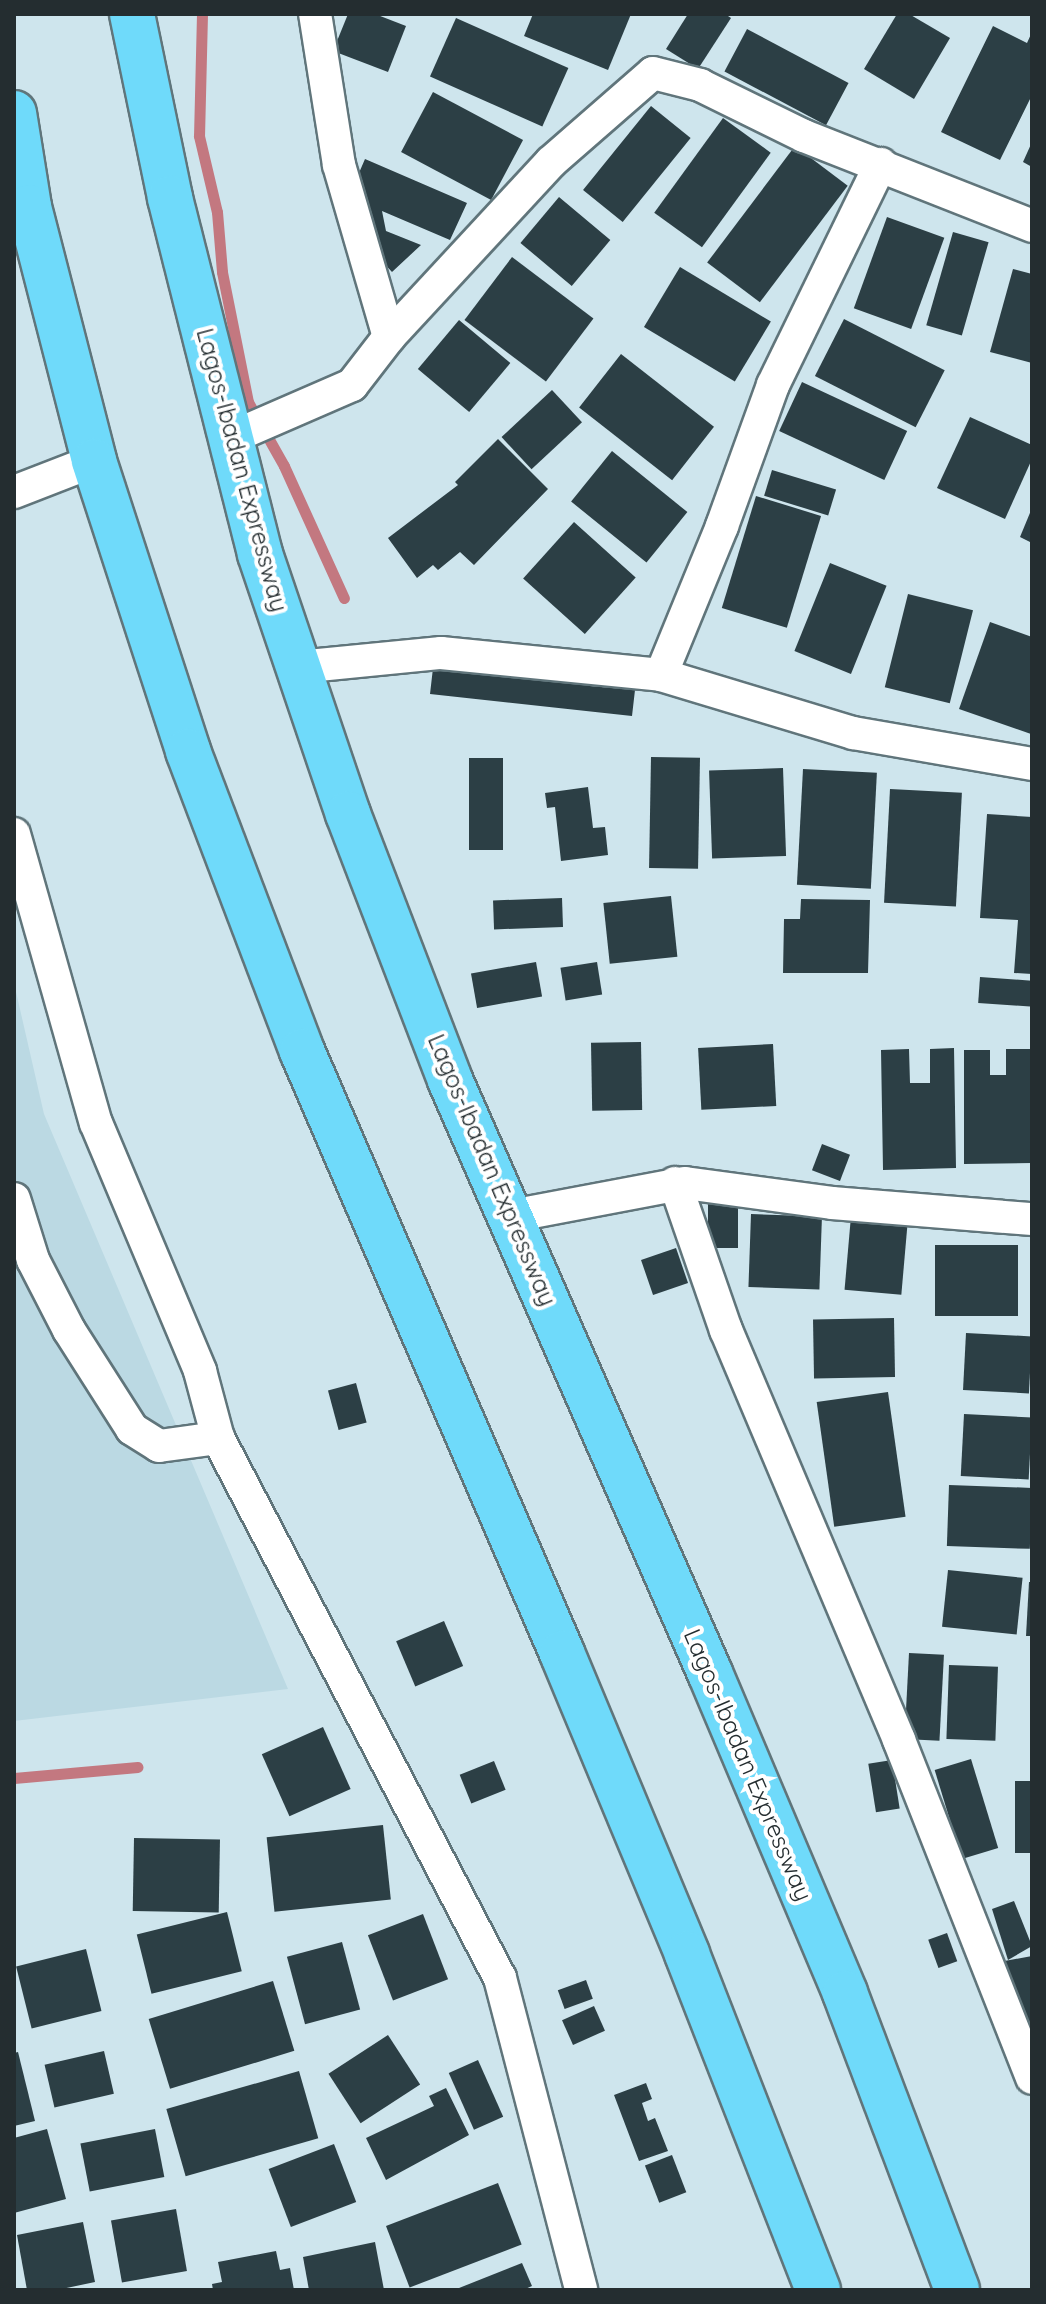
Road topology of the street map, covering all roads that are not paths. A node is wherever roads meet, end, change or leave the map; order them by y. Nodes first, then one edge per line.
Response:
1 (132, 14) edge
2 (315, 14) edge
3 (14, 113) edge
4 (881, 164) junction
5 (1032, 226) edge
6 (389, 337) junction
7 (230, 438) junction
8 (94, 461) junction
9 (14, 492) edge
10 (298, 667) junction
11 (661, 675) junction
12 (1032, 764) edge
13 (14, 834) edge
14 (675, 1183) junction
15 (14, 1199) edge
16 (511, 1216) junction
17 (1032, 1219) edge
18 (218, 1438) junction
19 (1032, 2078) edge
20 (581, 2290) edge
21 (818, 2290) edge
22 (957, 2290) edge

1 - 7 highway, Lagos-Ibadan Expressway
2 - 6 street
3 - 8 highway
4 - 5 street
4 - 6 street
4 - 11 street
6 - 7 street
7 - 10 highway, Lagos-Ibadan Expressway
8 - 9 street
8 - 21 highway
10 - 11 street
10 - 16 highway, Lagos-Ibadan Expressway
11 - 12 street
13 - 18 street
14 - 16 street
14 - 17 street
14 - 19 street
15 - 18 street
16 - 22 highway, Lagos-Ibadan Expressway
18 - 20 street

